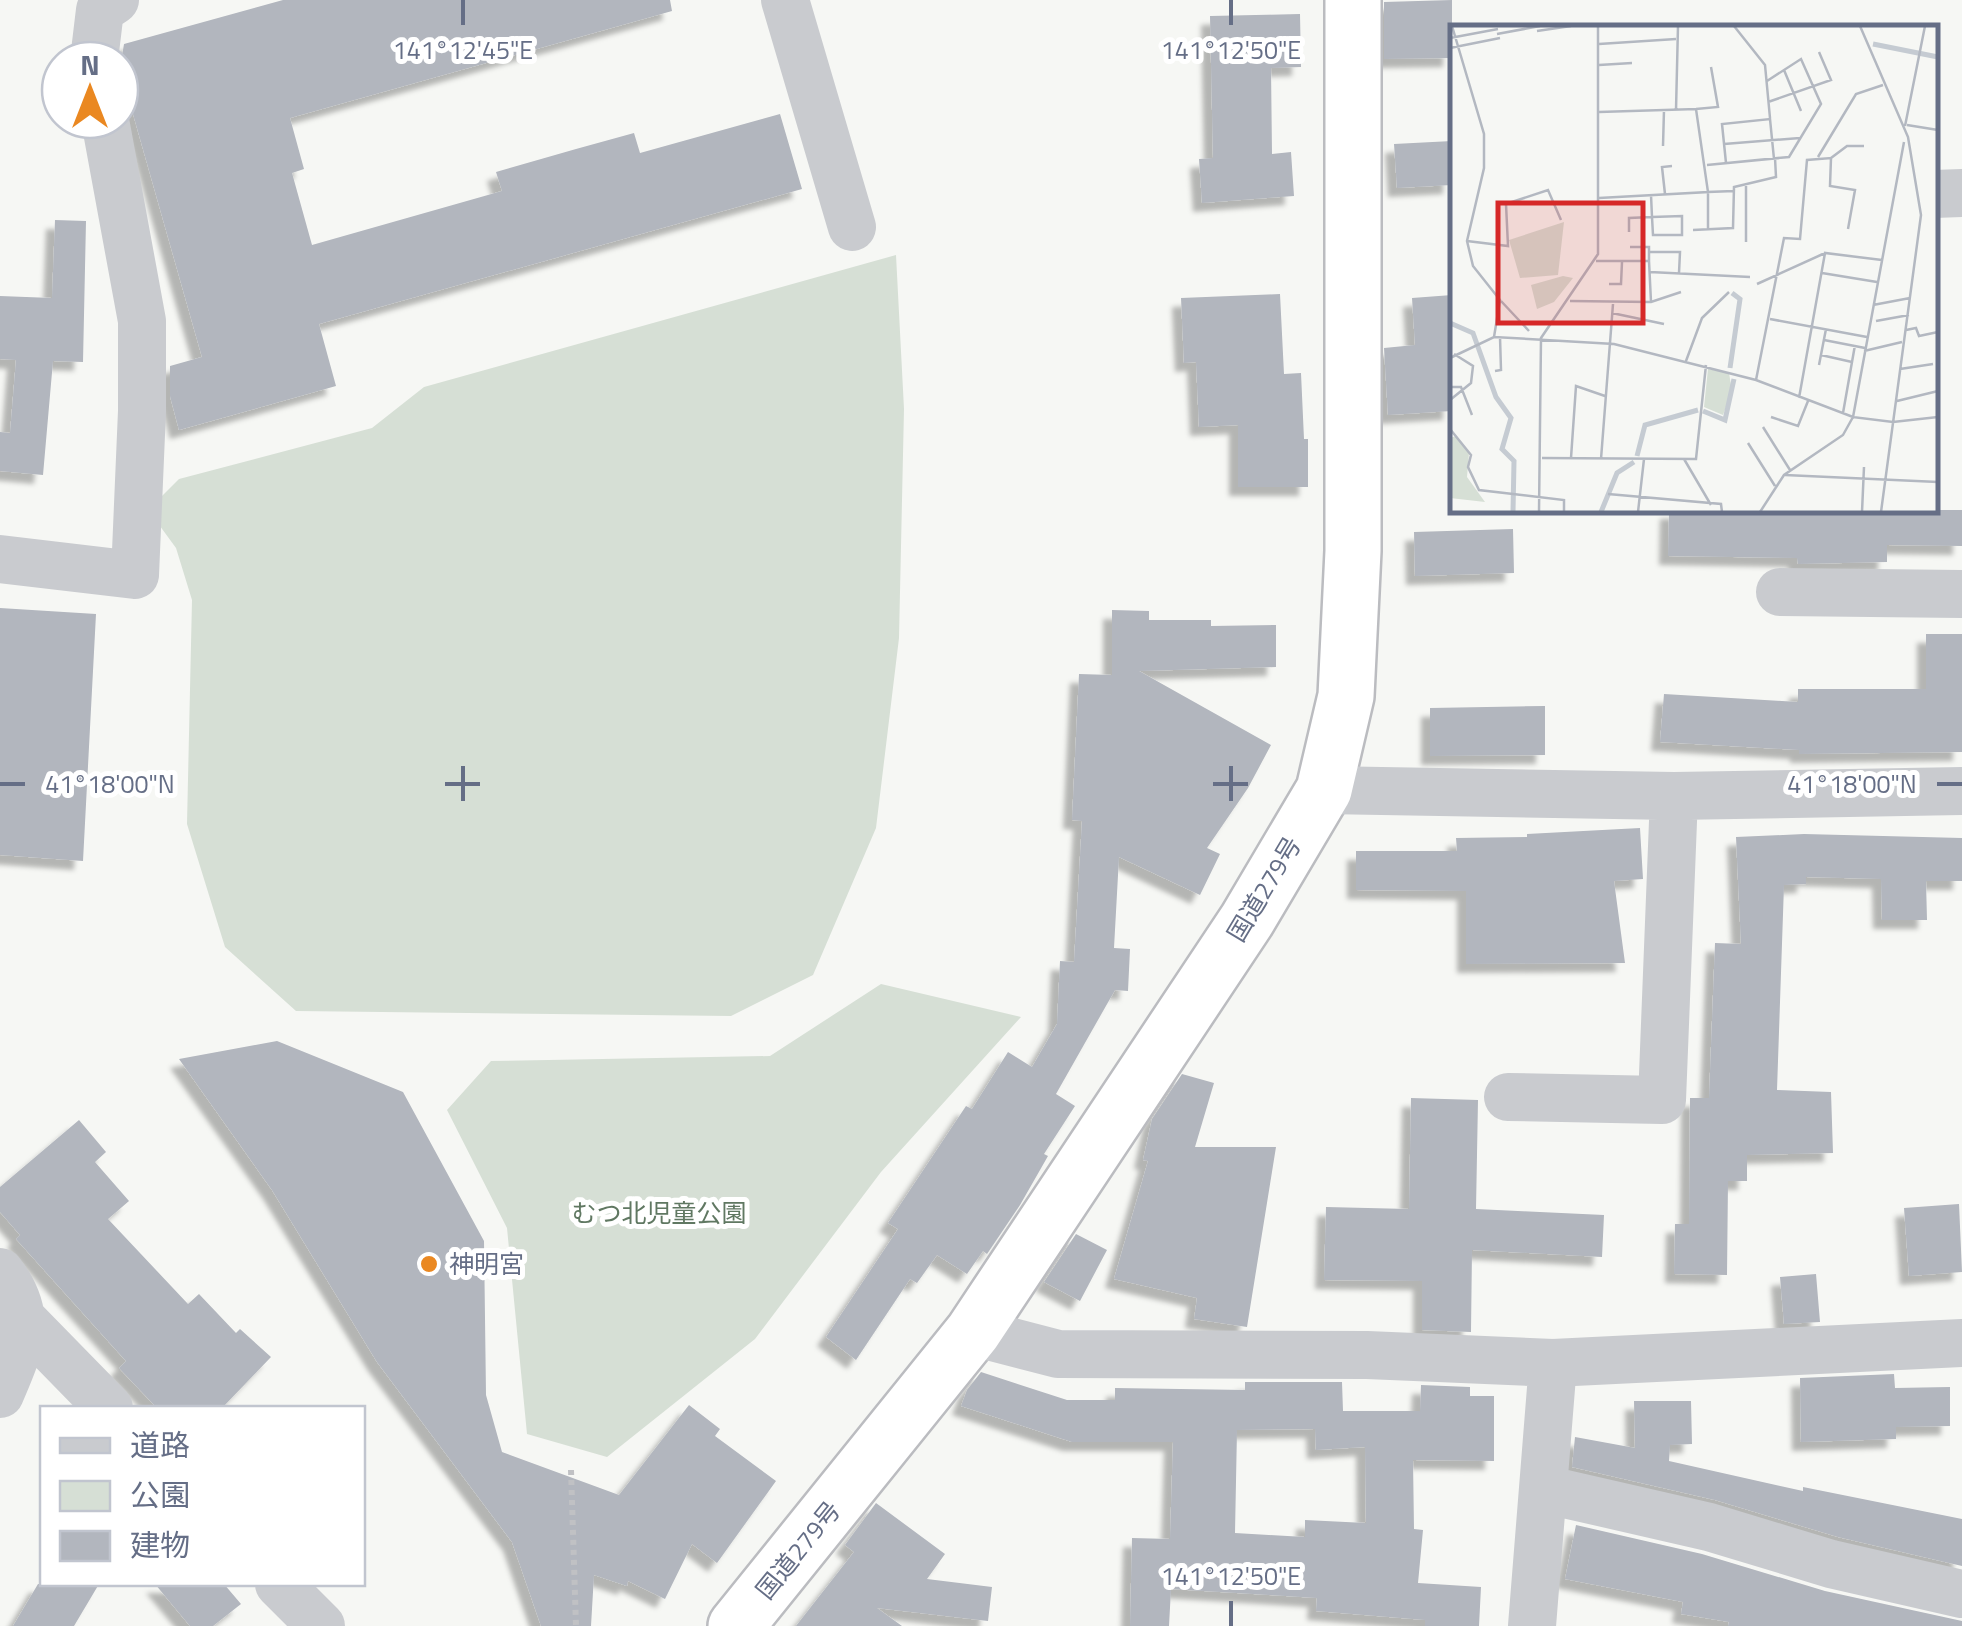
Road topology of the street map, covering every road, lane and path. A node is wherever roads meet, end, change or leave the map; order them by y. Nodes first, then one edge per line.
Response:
1 (115, 0) edge
2 (785, 0) edge
3 (1354, 0) edge
4 (96, 40) edge
5 (109, 140) edge
6 (1962, 193) edge
7 (1937, 194) edge
8 (852, 226) dead end
9 (0, 559) edge
10 (1780, 592) dead end
11 (1962, 594) edge
12 (1324, 790) junction
13 (1962, 791) edge
14 (1674, 796) junction
15 (1508, 1097) dead end
16 (0, 1272) edge
17 (22, 1319) junction
18 (973, 1332) junction
19 (1962, 1343) edge
20 (1552, 1363) junction
21 (0, 1394) edge
22 (107, 1406) edge
23 (571, 1470) dead end
24 (1543, 1489) junction
25 (281, 1586) edge
26 (1962, 1594) edge
27 (320, 1626) edge
28 (576, 1626) edge
29 (736, 1626) edge
30 (1532, 1626) edge

1 - 4 street
2 - 8 street
3 - 12 highway, 国道279号
5 - 9 street
6 - 7 street
10 - 11 street
12 - 14 street
12 - 18 highway, 国道279号
13 - 14 street
14 - 15 street
16 - 17 street
17 - 21 street
17 - 22 street
18 - 20 street
18 - 29 highway, 国道279号
19 - 20 street
20 - 24 street
23 - 28 path
24 - 26 street
24 - 30 street
25 - 27 street

